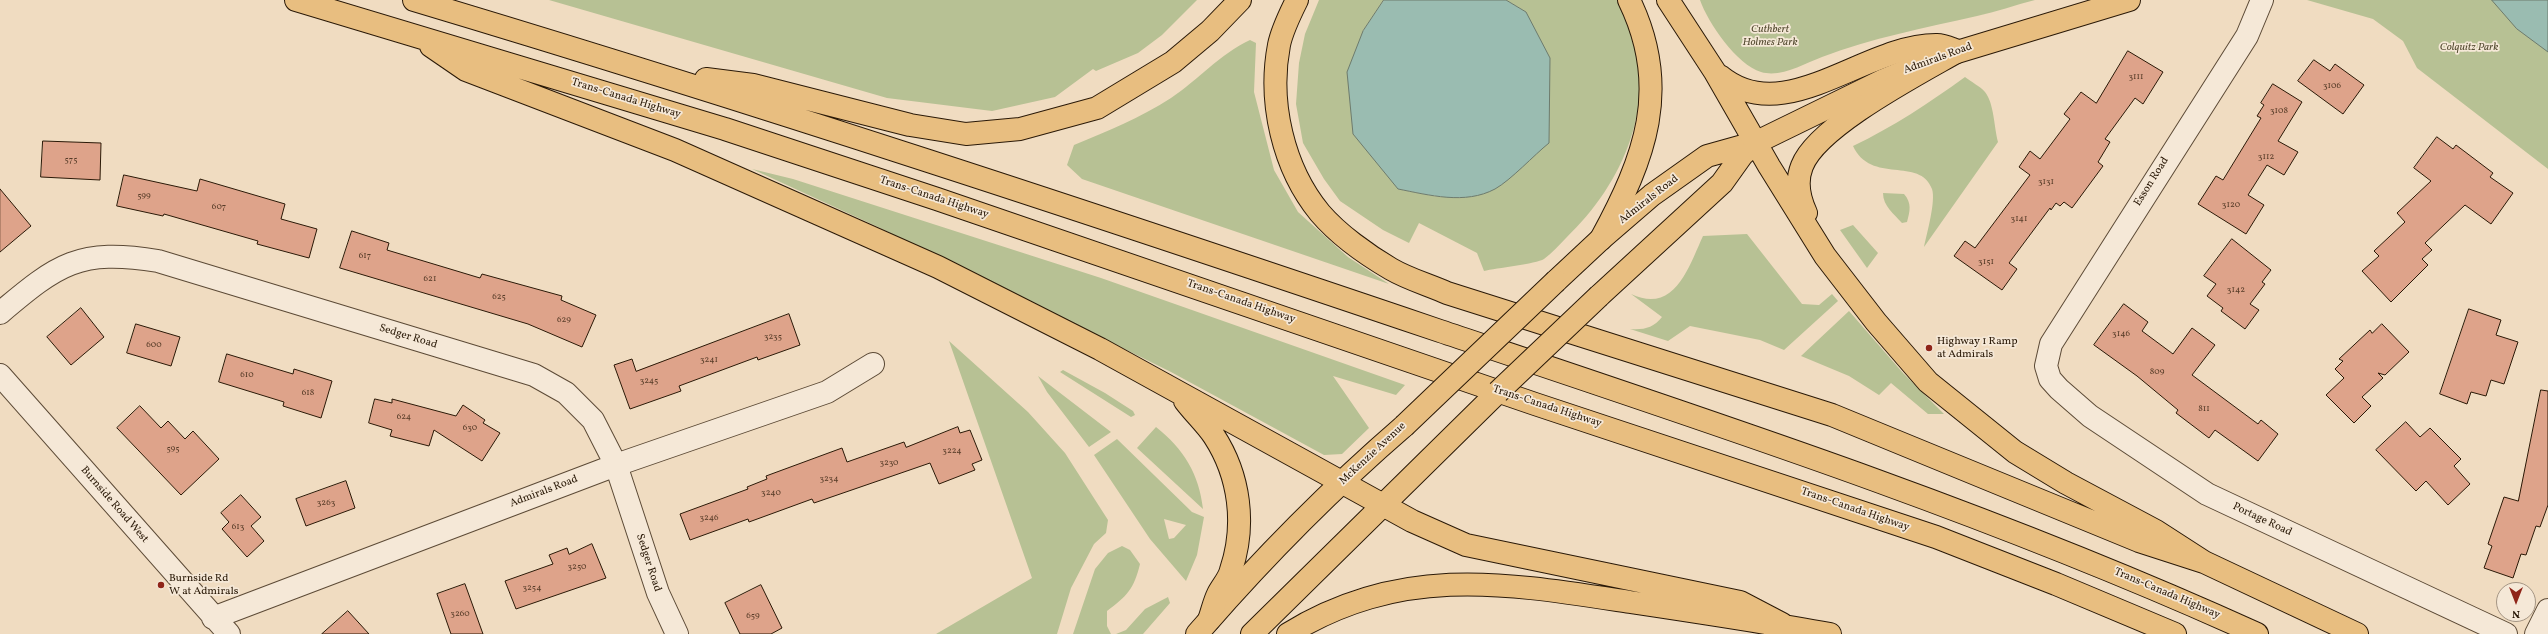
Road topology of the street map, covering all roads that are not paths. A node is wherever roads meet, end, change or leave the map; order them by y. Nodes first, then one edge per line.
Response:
1 (296, 0) edge
2 (414, 0) edge
3 (1240, 0) edge
4 (1297, 0) edge
5 (1629, 0) edge
6 (1668, 0) edge
7 (2129, 0) edge
8 (2262, 0) edge
9 (413, 34) junction
10 (1958, 51) junction
11 (1715, 72) junction
12 (656, 73) junction
13 (1757, 142) junction
14 (1601, 238) junction
15 (1825, 256) junction
16 (1556, 281) joint
17 (0, 313) edge
18 (873, 364) dead end
19 (2046, 366) joint
20 (0, 375) edge
21 (1176, 391) junction
22 (616, 465) junction
23 (1342, 483) junction
24 (1384, 506) junction
25 (2204, 562) junction
26 (2548, 610) edge
27 (213, 618) junction
28 (1782, 624) junction
29 (1203, 627) edge
30 (229, 634) edge
31 (677, 634) edge
32 (1252, 634) edge
33 (1288, 634) edge
34 (1830, 634) edge
35 (2175, 634) edge
36 (2257, 634) edge
37 (2357, 634) edge
38 (2506, 634) edge
39 (2536, 634) edge

1 - 9 main road, Trans-Canada Highway
2 - 12 main road, Trans-Canada Highway
3 - 12 main road
4 - 25 main road
5 - 14 main road
6 - 11 main road
7 - 10 main road, Admirals Road
8 - 19 street, Esson Road
9 - 21 main road
9 - 35 main road, Trans-Canada Highway
10 - 11 main road
10 - 13 main road, Admirals Road
10 - 15 main road
11 - 13 main road
12 - 36 main road, Trans-Canada Highway
13 - 14 main road, Admirals Road
13 - 15 main road
13 - 24 main road, Admirals Road, bridge
14 - 16 main road, Admirals Road
15 - 25 main road
16 - 23 main road, McKenzie Avenue, bridge
17 - 22 street, Sedger Road
18 - 22 street, Admirals Road
19 - 38 street, Portage Road
20 - 27 street, Burnside Road West
21 - 23 main road
21 - 29 main road
22 - 27 street, Admirals Road
22 - 31 street, Sedger Road
23 - 24 main road
23 - 29 main road, McKenzie Avenue
24 - 28 main road
24 - 32 main road
25 - 37 main road
26 - 39 street
27 - 30 street, Burnside Road West
28 - 33 main road
28 - 34 main road

